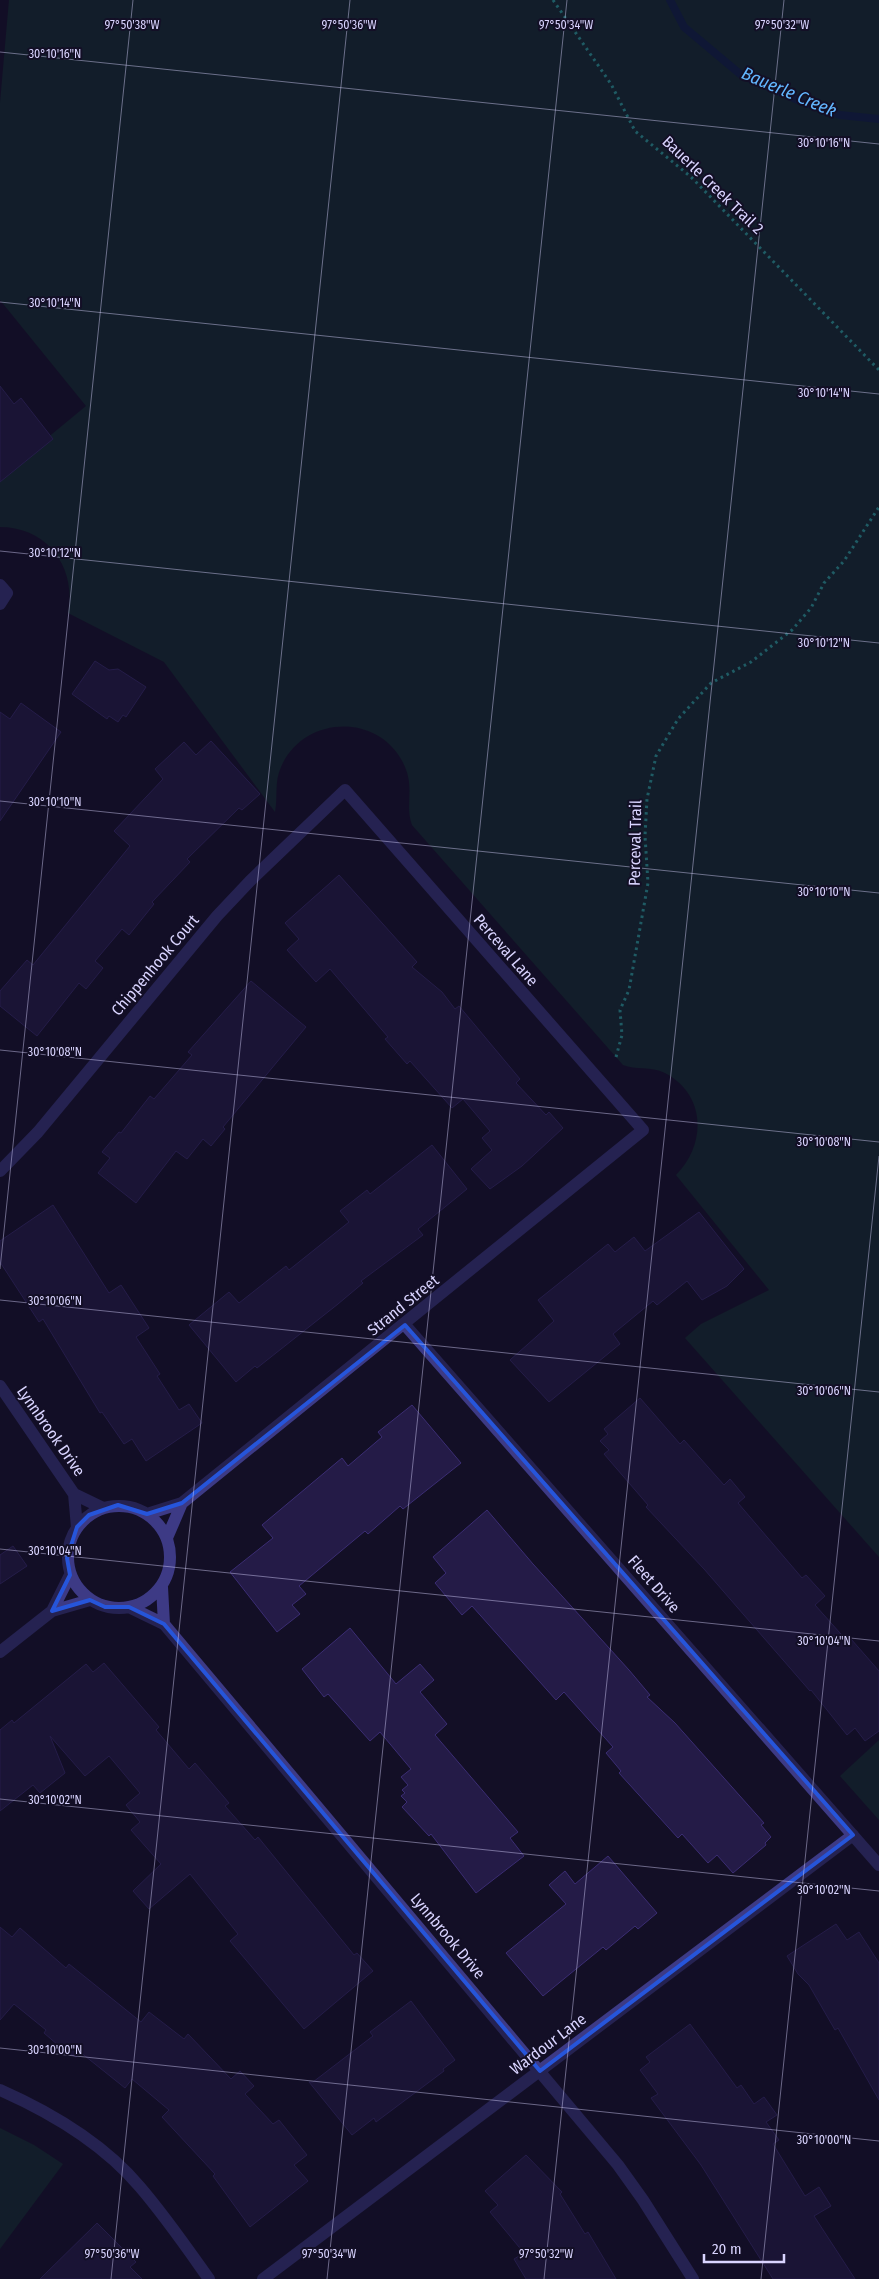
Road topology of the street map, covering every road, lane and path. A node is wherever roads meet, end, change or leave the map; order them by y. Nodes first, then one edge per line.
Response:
1 (553, 0) edge
2 (879, 370) edge
3 (879, 508) edge
4 (345, 790) joint
5 (616, 1057) dead end
6 (643, 1130) joint
7 (0, 1171) edge
8 (405, 1325) junction
9 (0, 1386) edge
10 (74, 1494) junction
11 (182, 1504) junction
12 (103, 1508) junction
13 (147, 1514) junction
14 (77, 1526) junction
15 (167, 1538) junction
16 (70, 1575) junction
17 (162, 1587) junction
18 (90, 1600) junction
19 (129, 1608) junction
20 (52, 1612) junction
21 (164, 1624) junction
22 (0, 1652) edge
23 (853, 1835) junction
24 (879, 1865) edge
25 (540, 2071) junction
26 (0, 2090) edge
27 (209, 2279) edge
28 (263, 2279) edge
29 (693, 2279) edge

1 - 2 path, Bauerle Creek Trail 2
3 - 5 path, Perceval Trail
4 - 6 street, Perceval Lane
4 - 7 street, Chippenhook Court
6 - 8 street, Strand Street
8 - 11 street, Strand Street
8 - 23 street, Fleet Drive
9 - 10 street, Lynnbrook Drive
10 - 12 street, Lynnbrook Drive
10 - 14 street, Lynnbrook Drive
11 - 13 street, Strand Street
11 - 15 street, Strand Street
12 - 13 street
12 - 14 street
13 - 15 street
14 - 16 street
15 - 17 street
16 - 18 street
16 - 20 street
17 - 19 street
17 - 21 street
18 - 19 street
18 - 20 street
19 - 21 street, Lynnbrook Drive
20 - 22 street
21 - 25 street, Lynnbrook Drive
23 - 24 street, Fleet Drive
23 - 25 street, Wardour Lane
25 - 28 street, Wardour Lane
25 - 29 street, Lynnbrook Drive
26 - 27 street

